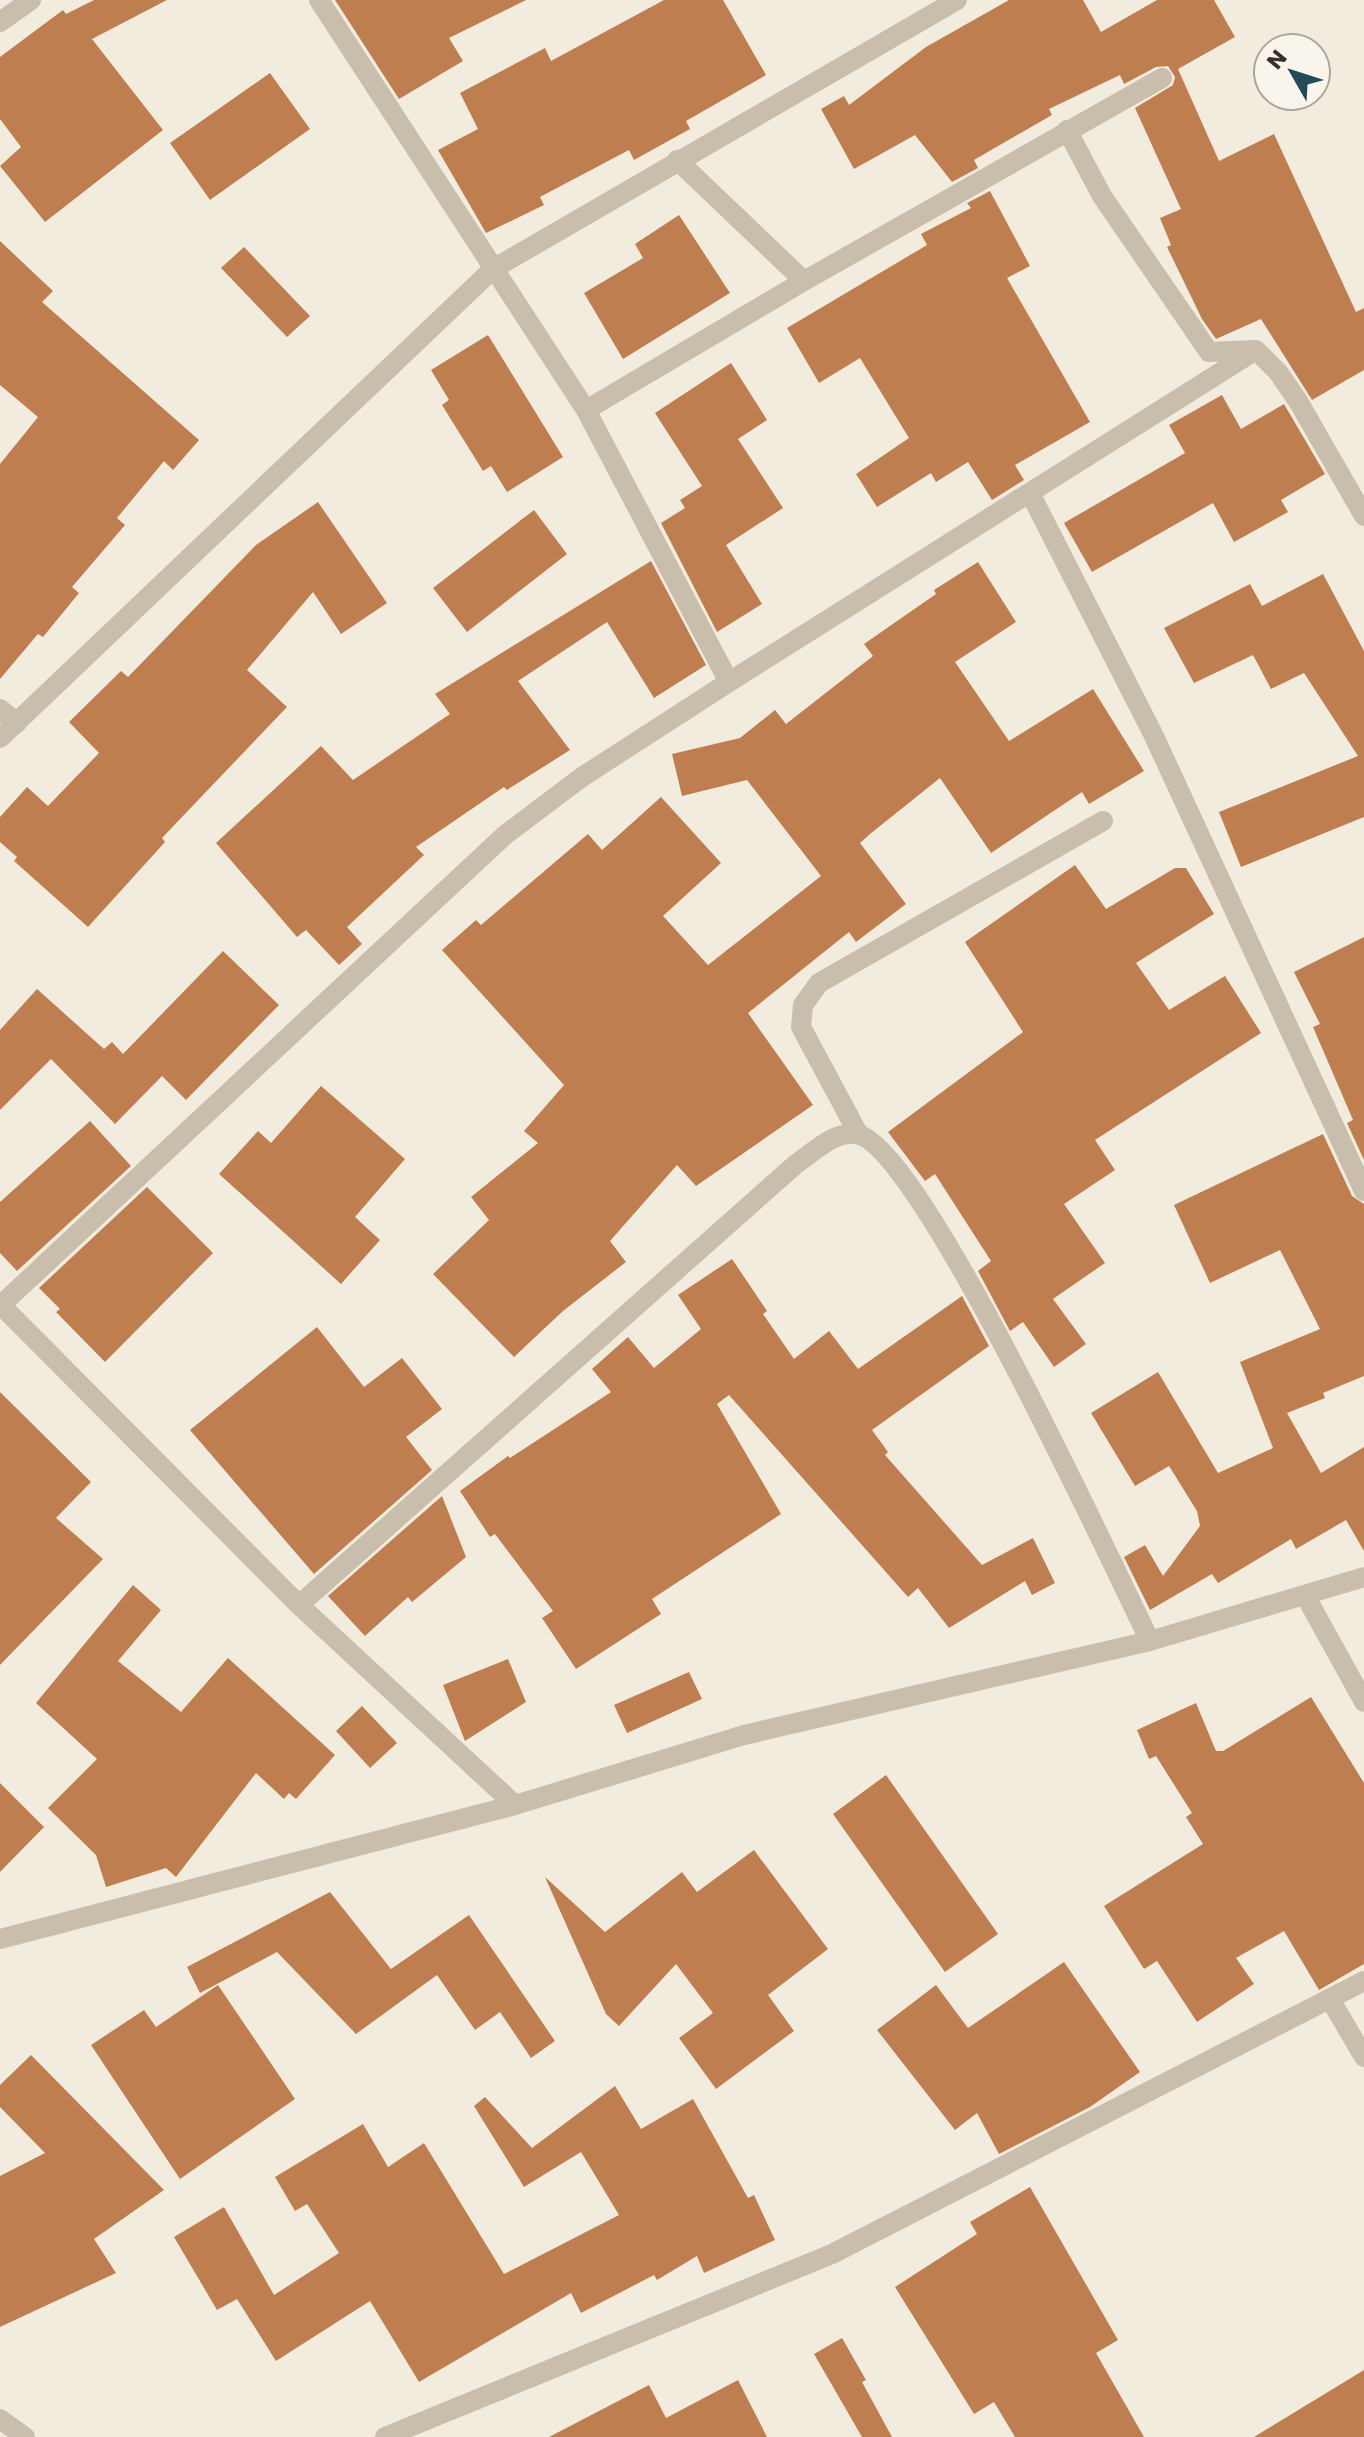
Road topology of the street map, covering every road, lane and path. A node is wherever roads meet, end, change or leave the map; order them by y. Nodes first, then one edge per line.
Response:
1 (31, 0) edge
2 (319, 0) edge
3 (957, 0) edge
4 (0, 22) edge
5 (1162, 78) dead end
6 (1067, 130) junction
7 (677, 160) junction
8 (493, 269) junction
9 (804, 281) junction
10 (1256, 350) junction
11 (586, 410) junction
12 (1030, 493) junction
13 (1364, 516) edge
14 (729, 682) junction
15 (0, 709) edge
16 (17, 723) junction
17 (0, 738) edge
18 (1103, 821) dead end
19 (859, 1135) junction
20 (1364, 1191) edge
21 (1, 1305) edge
22 (1364, 1577) edge
23 (1306, 1597) junction
24 (299, 1605) junction
25 (1150, 1641) junction
26 (1364, 1702) edge
27 (515, 1805) junction
28 (0, 1939) edge
29 (1364, 1981) edge
30 (1330, 1999) junction
31 (1364, 2057) edge
32 (0, 2419) edge
33 (25, 2437) edge
34 (385, 2437) edge

1 - 4 street
2 - 8 street
3 - 7 street
5 - 6 street
6 - 9 street
6 - 10 street
7 - 8 street
7 - 9 street
8 - 11 street
8 - 16 street
9 - 11 street
10 - 12 street
10 - 13 street
11 - 14 street
12 - 14 street
12 - 20 street
14 - 21 street
15 - 16 street
16 - 17 street
18 - 19 street
19 - 24 street
19 - 25 street
21 - 24 street
22 - 23 street
23 - 25 street
23 - 26 street
24 - 27 street
25 - 27 street
27 - 28 street
29 - 30 street
30 - 31 street
30 - 34 street
32 - 33 street

